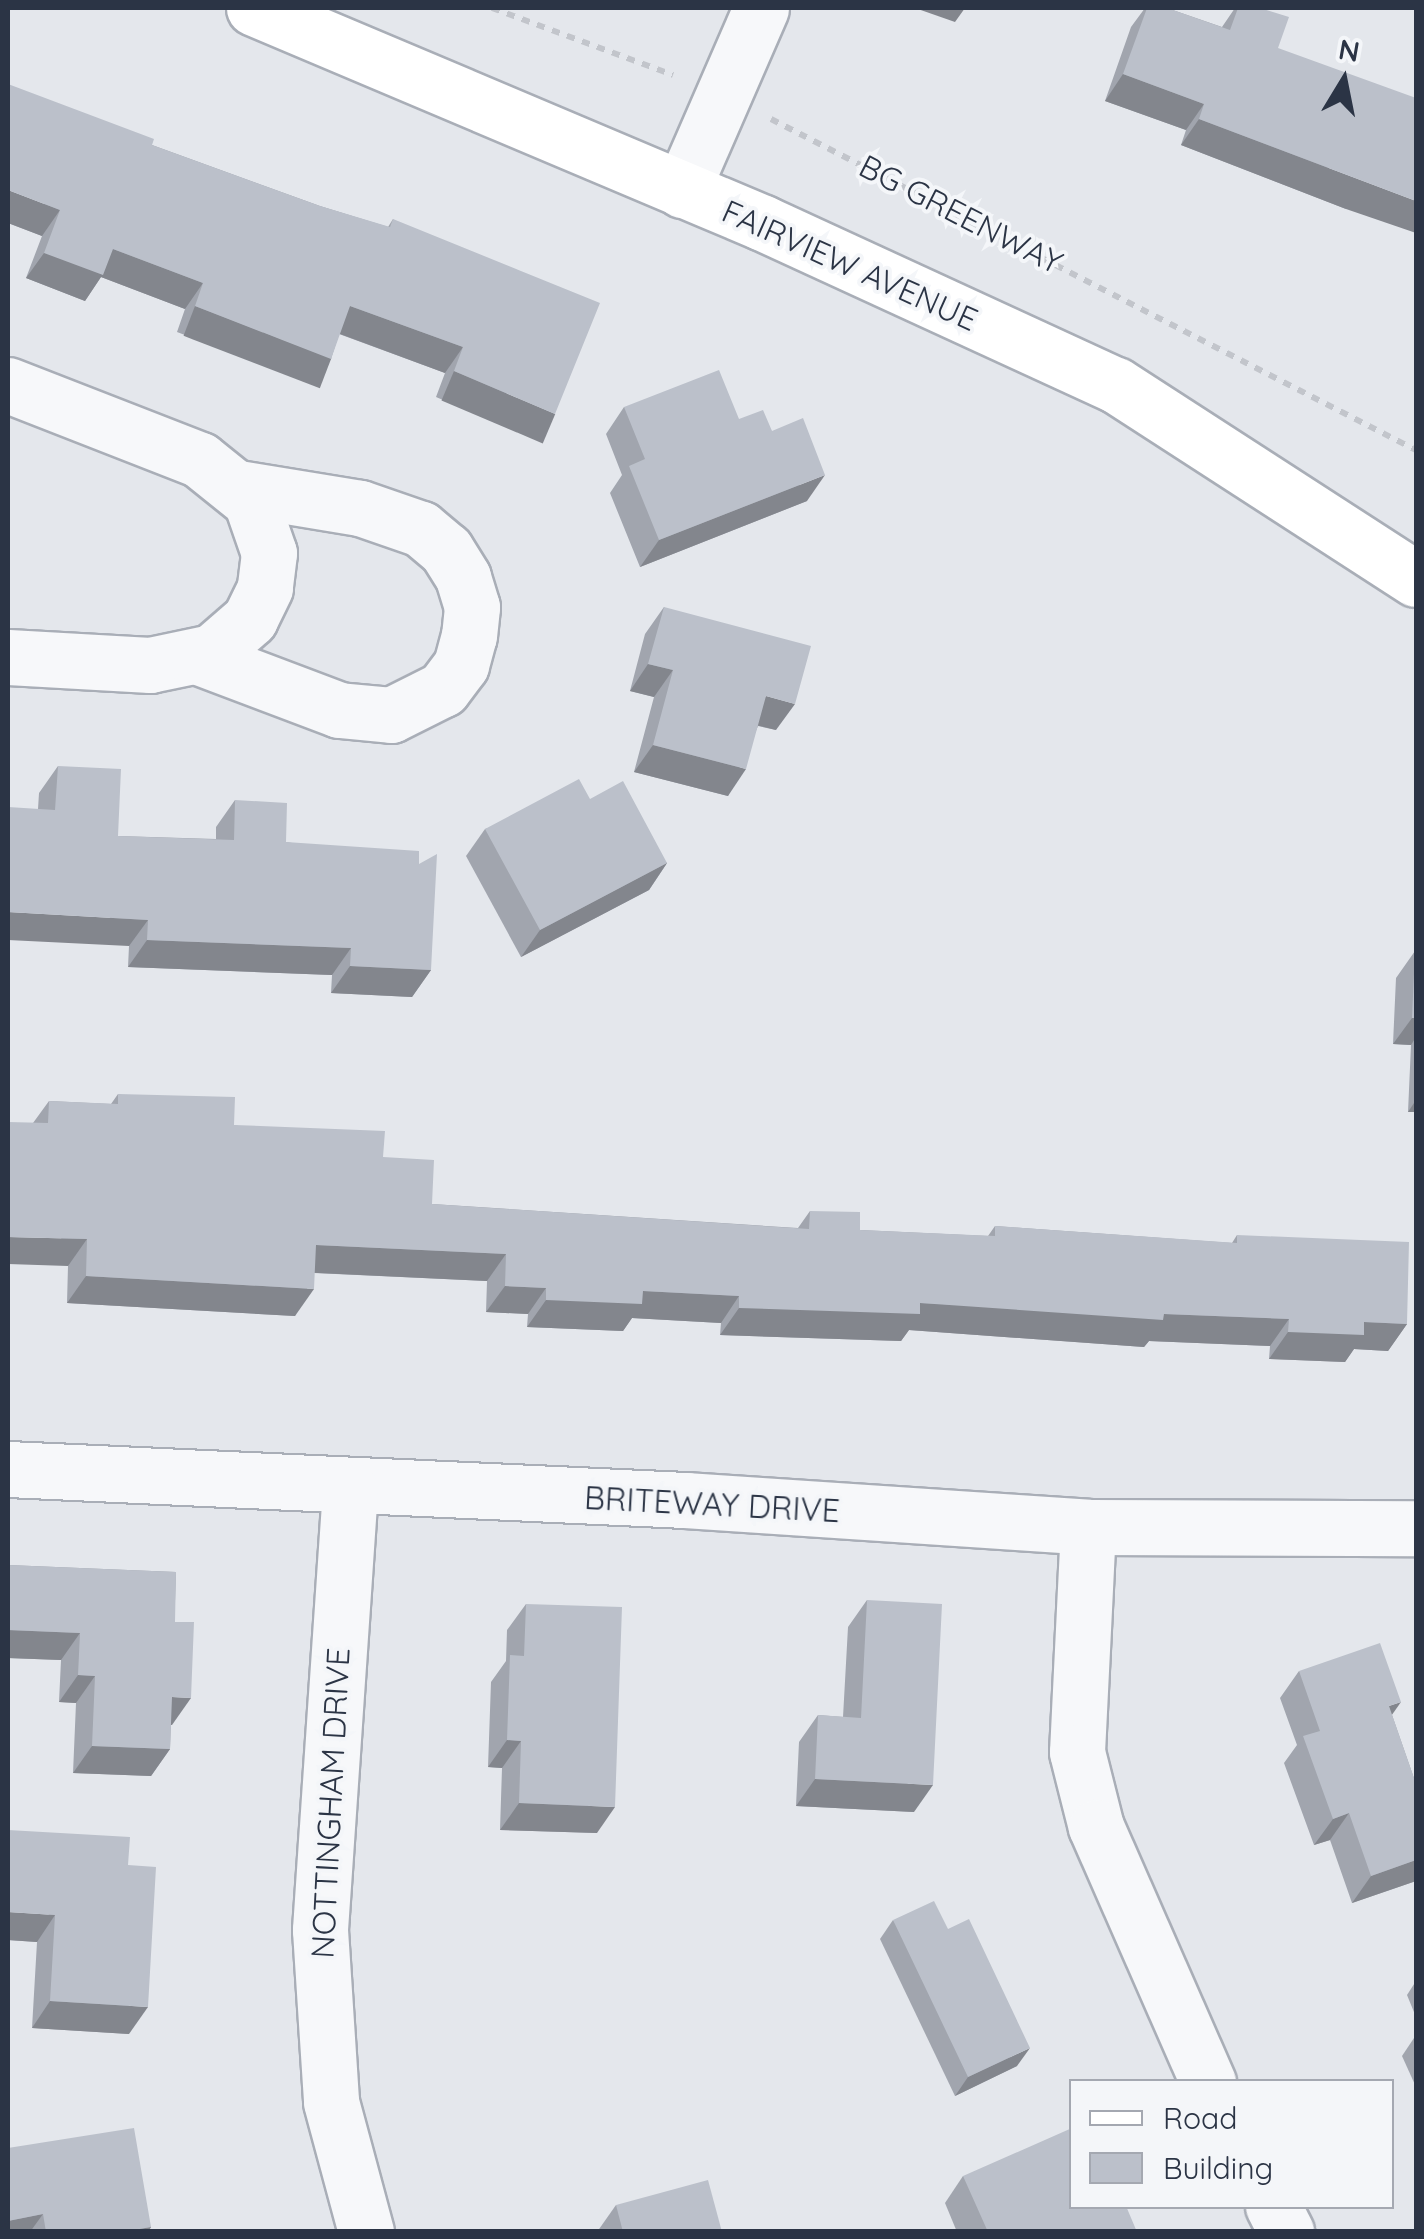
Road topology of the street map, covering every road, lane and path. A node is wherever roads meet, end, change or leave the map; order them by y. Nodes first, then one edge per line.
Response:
1 (254, 8) edge
2 (492, 8) edge
3 (761, 8) edge
4 (721, 97) junction
5 (682, 190) junction
6 (8, 385) edge
7 (1416, 450) edge
8 (238, 488) junction
9 (1416, 578) edge
10 (8, 657) edge
11 (199, 657) junction
12 (8, 1469) edge
13 (350, 1489) junction
14 (1088, 1527) junction
15 (1416, 1528) edge
16 (1207, 2079) edge
17 (1274, 2209) edge
18 (366, 2232) edge
19 (1286, 2232) edge

1 - 5 main road, FAIRVIEW AVENUE
2 - 4 path, BG GREENWAY
3 - 4 street
4 - 5 street
4 - 7 path, BG GREENWAY
5 - 9 main road, FAIRVIEW AVENUE
6 - 8 street
8 - 11 street
8 - 11 street
10 - 11 street
12 - 13 street, BRITEWAY DRIVE
13 - 14 street, BRITEWAY DRIVE
13 - 18 street, NOTTINGHAM DRIVE
14 - 15 street, BRITEWAY DRIVE
14 - 16 street
17 - 19 street

